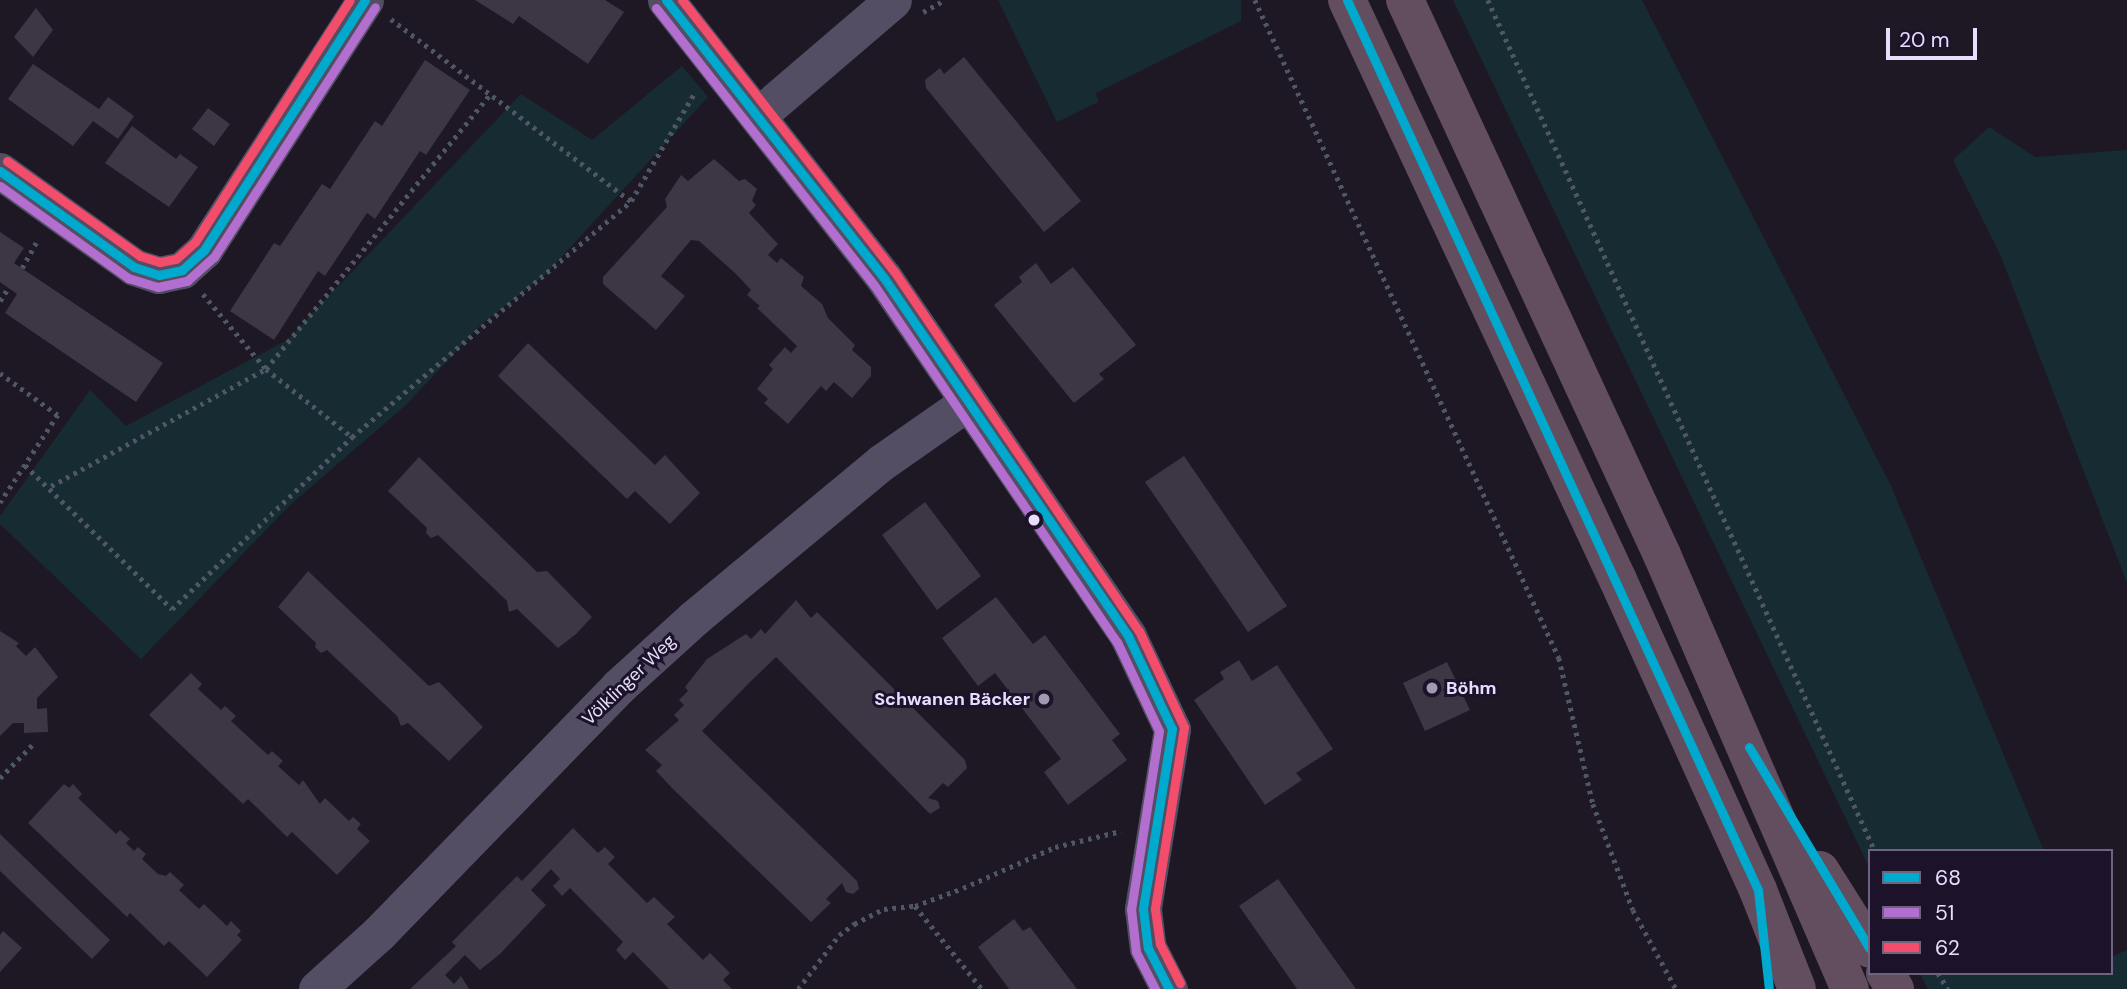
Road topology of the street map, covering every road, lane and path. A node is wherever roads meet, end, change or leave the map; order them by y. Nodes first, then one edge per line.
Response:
1 (365, 0) edge
2 (666, 0) edge
3 (893, 0) edge
4 (1255, 0) edge
5 (1347, 0) edge
6 (1405, 0) edge
7 (1488, 0) edge
8 (712, 53) junction
9 (491, 93) junction
10 (760, 114) junction
11 (0, 171) edge
12 (631, 201) junction
13 (182, 270) junction
14 (8, 288) dead end
15 (0, 301) edge
16 (266, 369) junction
17 (0, 373) edge
18 (968, 402) junction
19 (352, 437) junction
20 (25, 465) junction
21 (51, 485) junction
22 (0, 503) edge
23 (1745, 741) junction
24 (32, 745) dead end
25 (0, 778) edge
26 (1156, 824) junction
27 (1874, 849) edge
28 (1758, 890) junction
29 (915, 906) junction
30 (1868, 946) edge
31 (317, 989) edge
32 (798, 989) edge
33 (982, 989) edge
34 (1169, 989) edge
35 (1676, 989) edge
36 (1769, 989) edge
37 (1797, 989) edge
38 (1850, 989) edge

1 - 9 path
1 - 13 street
2 - 8 street
3 - 10 street
4 - 35 path
5 - 28 highway
6 - 23 highway
7 - 27 path
8 - 10 street
8 - 12 path
9 - 12 path
9 - 16 path
10 - 18 street
11 - 13 street
12 - 19 path
13 - 16 path
14 - 15 path
16 - 19 path
16 - 21 path
17 - 20 path
18 - 26 street
18 - 31 street, Völklinger Weg
19 - 21 path
20 - 21 path
20 - 22 path
23 - 30 highway
23 - 38 highway
24 - 25 path
26 - 29 path
26 - 34 street
28 - 36 highway
28 - 37 highway
29 - 32 path
29 - 33 path

